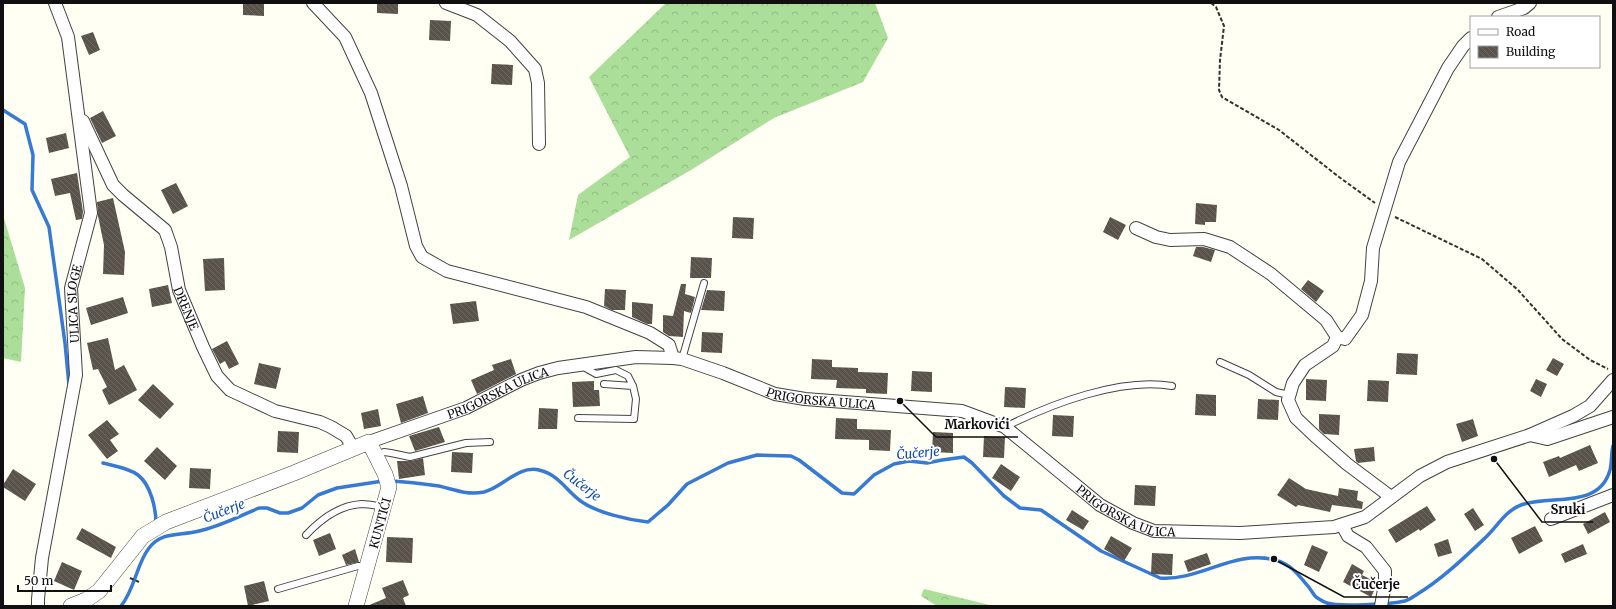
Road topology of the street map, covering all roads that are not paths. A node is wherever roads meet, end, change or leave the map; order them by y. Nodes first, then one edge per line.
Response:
1 (55, 3) edge
2 (313, 3) edge
3 (446, 3) edge
4 (1530, 3) edge
5 (1501, 16) edge
6 (1470, 39) edge
7 (77, 109) junction
8 (539, 144) dead end
9 (1136, 228) dead end
10 (704, 283) dead end
11 (1337, 337) junction
12 (678, 359) junction
13 (1220, 362) dead end
14 (581, 366) junction
15 (1613, 380) edge
16 (604, 384) dead end
17 (633, 386) junction
18 (1172, 386) dead end
19 (1289, 395) junction
20 (1613, 417) edge
21 (578, 418) dead end
22 (1005, 427) junction
23 (1530, 435) junction
24 (490, 442) dead end
25 (353, 448) junction
26 (372, 448) junction
27 (1613, 495) edge
28 (1391, 497) junction
29 (384, 507) junction
30 (1551, 519) dead end
31 (1342, 525) junction
32 (306, 534) dead end
33 (368, 566) junction
34 (278, 589) dead end
35 (38, 606) edge
36 (71, 606) edge
37 (356, 606) edge
38 (1381, 606) edge

1 - 7 street, ULICA SLOGE
2 - 12 street
3 - 8 street
4 - 5 street
6 - 11 street
7 - 25 street, DRENJE
7 - 35 street, ULICA SLOGE
9 - 11 street
10 - 12 lane
11 - 19 street
12 - 14 street, PRIGORSKA ULICA
12 - 22 street, PRIGORSKA ULICA
13 - 19 lane
14 - 17 lane
14 - 26 street, PRIGORSKA ULICA
15 - 23 street, PRIGORSKA ULICA
16 - 17 lane
17 - 21 lane
18 - 22 lane
19 - 28 street
20 - 23 street
22 - 31 street, PRIGORSKA ULICA
23 - 28 street, PRIGORSKA ULICA
24 - 26 lane
25 - 26 street, PRIGORSKA ULICA
25 - 36 street, PRIGORSKA ULICA
26 - 29 street, KUNTIĆI
27 - 30 street
28 - 31 street, PRIGORSKA ULICA
29 - 32 lane
29 - 33 street, KUNTIĆI
31 - 38 street
33 - 34 lane
33 - 37 street, KUNTIĆI

